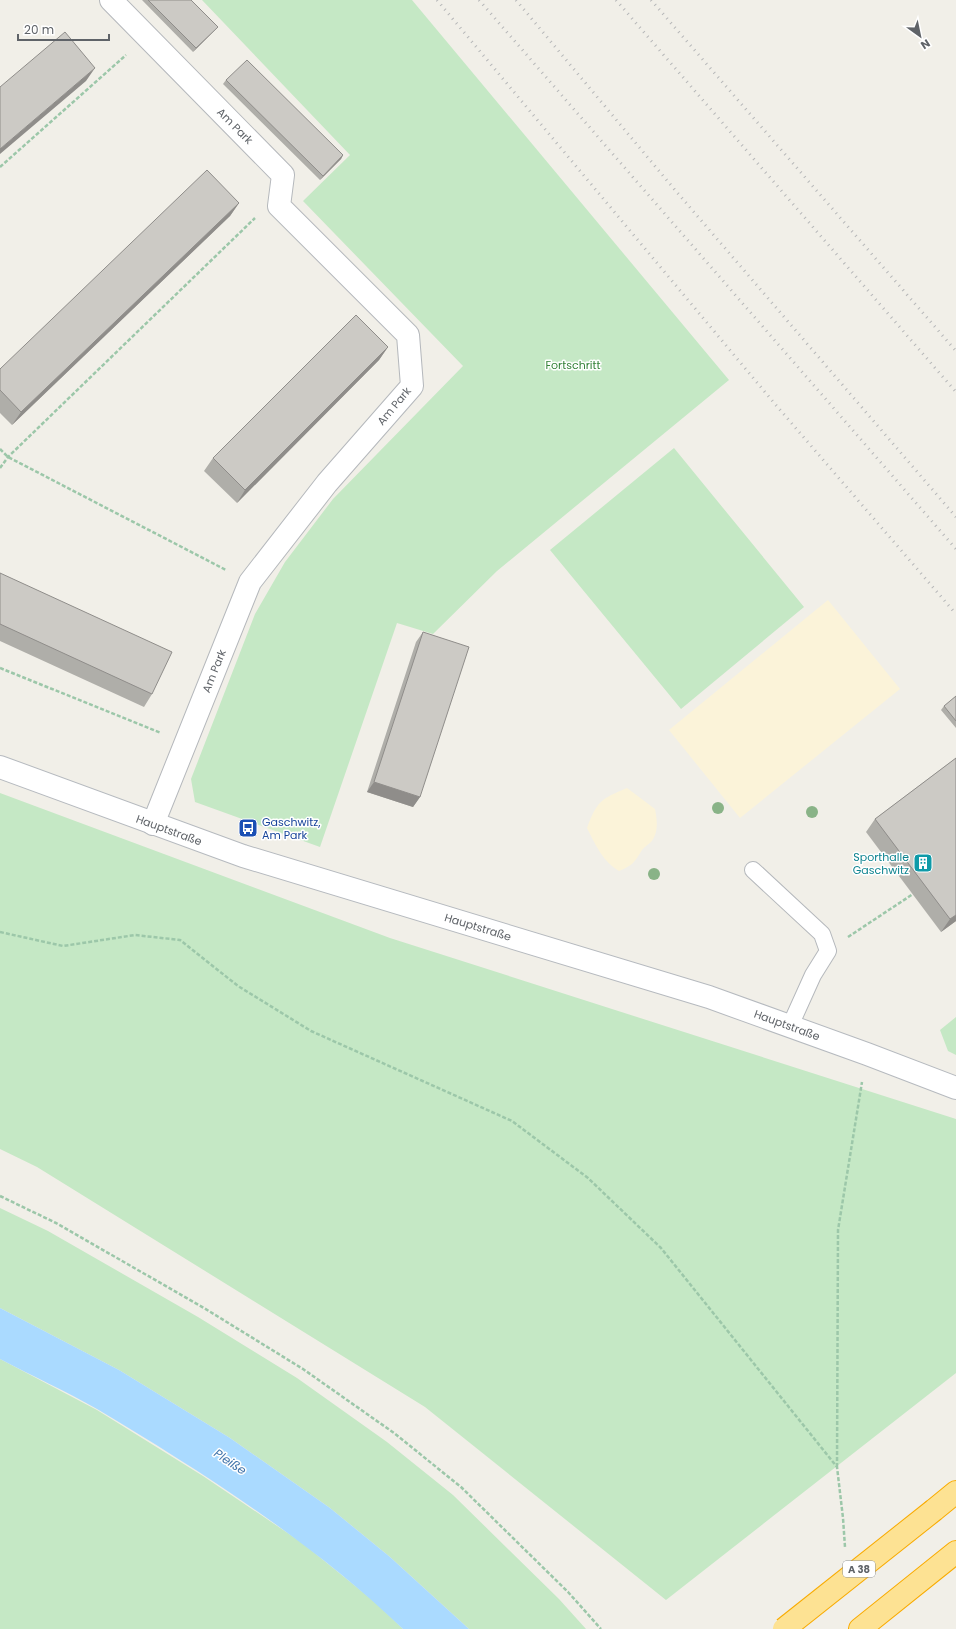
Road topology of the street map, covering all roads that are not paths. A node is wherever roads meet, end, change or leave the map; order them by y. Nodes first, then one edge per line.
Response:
1 (111, 0) edge
2 (0, 767) edge
3 (153, 824) junction
4 (753, 870) dead end
5 (790, 1026) junction
6 (956, 1088) edge
7 (956, 1492) edge
8 (956, 1552) edge
9 (784, 1629) edge
10 (860, 1629) edge

1 - 3 street, Am Park
2 - 3 street, Hauptstraße
3 - 5 street, Hauptstraße
4 - 5 lane
5 - 6 street, Hauptstraße
7 - 9 highway, A 38, bridge
8 - 10 highway

